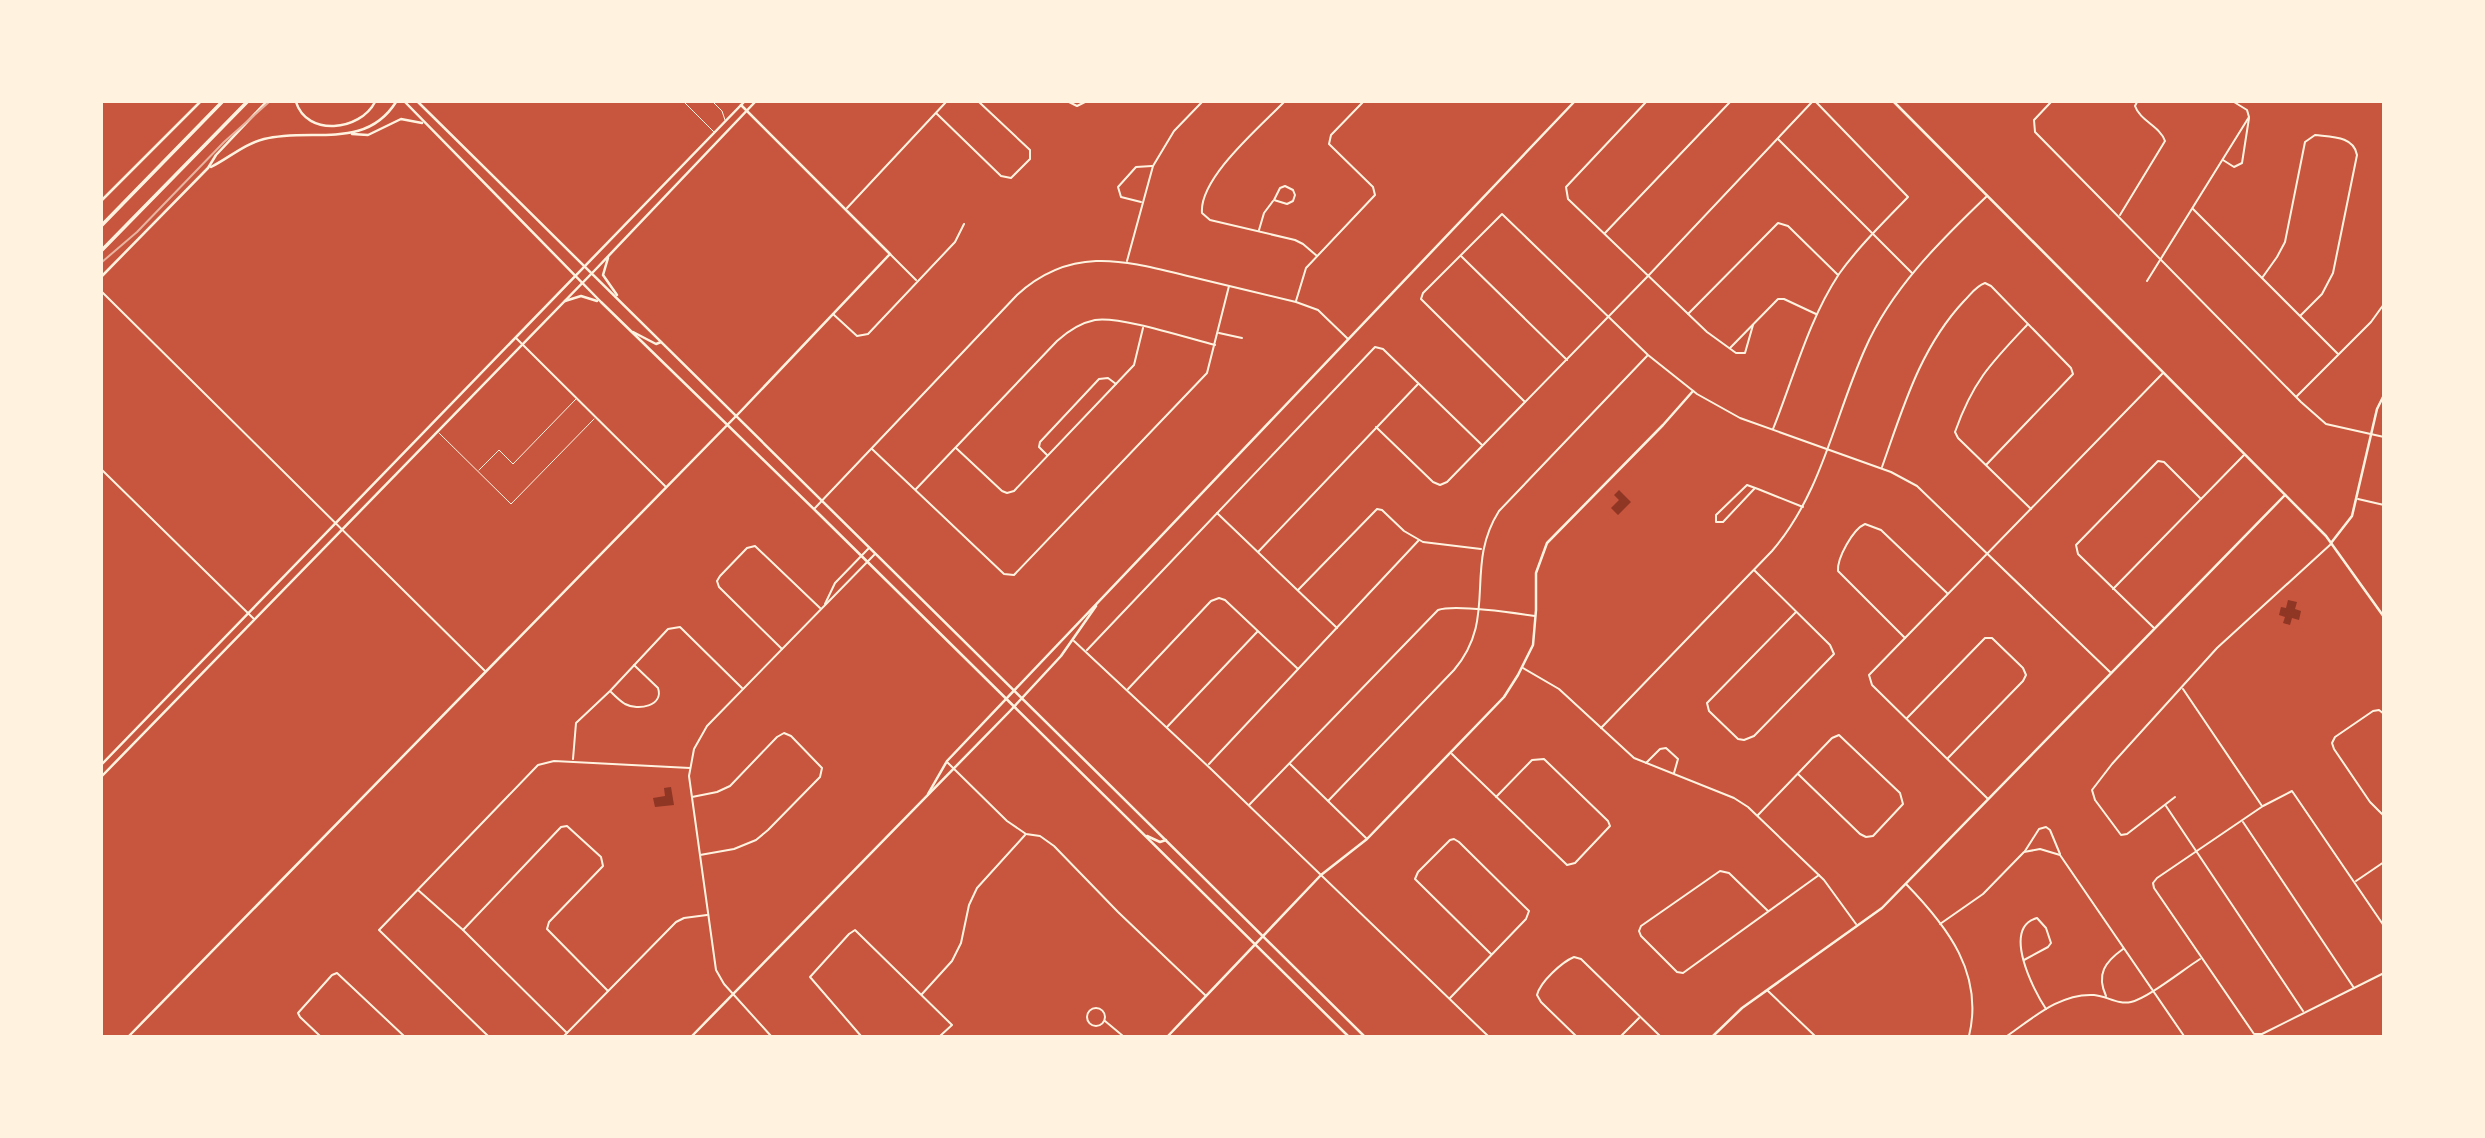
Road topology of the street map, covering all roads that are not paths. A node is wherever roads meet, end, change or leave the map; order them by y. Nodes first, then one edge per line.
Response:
1 (195, 102) edge
2 (200, 102) edge
3 (222, 102) edge
4 (247, 102) edge
5 (266, 102) edge
6 (296, 102) edge
7 (375, 102) edge
8 (396, 102) edge
9 (405, 102) edge
10 (418, 102) edge
11 (423, 102) edge
12 (684, 102) edge
13 (713, 102) edge
14 (755, 102) edge
15 (947, 102) edge
16 (979, 102) edge
17 (1069, 102) edge
18 (1085, 102) edge
19 (1202, 102) edge
20 (1283, 102) edge
21 (1363, 102) edge
22 (1574, 102) edge
23 (1646, 102) edge
24 (1730, 102) edge
25 (1814, 102) edge
26 (1894, 102) edge
27 (2051, 102) edge
28 (2137, 102) edge
29 (2234, 102) edge
30 (743, 103) edge
31 (425, 108) junction
32 (190, 110) junction
33 (747, 110) junction
34 (936, 113) junction
35 (2249, 117) junction
36 (726, 121) junction
37 (424, 123) junction
38 (715, 133) junction
39 (349, 134) junction
40 (1777, 139) junction
41 (714, 145) junction
42 (2222, 160) junction
43 (1153, 166) junction
44 (208, 168) junction
45 (1988, 195) junction
46 (102, 200) edge
47 (1274, 200) junction
48 (1141, 202) junction
49 (2193, 208) junction
50 (847, 209) junction
51 (2120, 216) junction
52 (964, 224) dead end
53 (102, 225) edge
54 (1259, 231) junction
55 (1604, 234) junction
56 (1872, 234) junction
57 (102, 250) edge
58 (890, 254) junction
59 (1461, 255) junction
60 (1317, 256) junction
61 (608, 258) junction
62 (2161, 259) junction
63 (1127, 261) junction
64 (586, 267) junction
65 (592, 274) junction
66 (1912, 274) junction
67 (102, 276) edge
68 (575, 276) junction
69 (1648, 276) junction
70 (1838, 276) junction
71 (2262, 278) junction
72 (918, 281) junction
73 (2147, 281) dead end
74 (582, 283) junction
75 (1229, 286) junction
76 (102, 292) edge
77 (565, 302) junction
78 (601, 302) junction
79 (1296, 302) junction
80 (623, 304) junction
81 (2384, 304) edge
82 (833, 314) junction
83 (1688, 314) junction
84 (1816, 314) junction
85 (1609, 316) junction
86 (2301, 316) junction
87 (2028, 324) junction
88 (1753, 325) junction
89 (1144, 327) junction
90 (631, 331) junction
91 (1218, 332) junction
92 (516, 338) junction
93 (1242, 338) dead end
94 (1348, 339) junction
95 (661, 342) junction
96 (522, 345) junction
97 (1215, 345) junction
98 (1730, 348) junction
99 (2339, 354) junction
100 (1648, 355) junction
101 (1567, 360) junction
102 (2164, 373) junction
103 (1419, 383) junction
104 (1116, 384) junction
105 (471, 385) junction
106 (477, 391) junction
107 (1693, 391) junction
108 (2384, 395) edge
109 (2296, 397) junction
110 (576, 399) junction
111 (1525, 402) junction
112 (736, 416) junction
113 (595, 417) junction
114 (727, 425) junction
115 (1376, 427) junction
116 (1773, 430) junction
117 (438, 432) junction
118 (2371, 434) junction
119 (2384, 437) edge
120 (1483, 446) junction
121 (956, 447) junction
122 (872, 448) junction
123 (1828, 449) junction
124 (2245, 454) junction
125 (1048, 456) junction
126 (1986, 465) junction
127 (393, 466) junction
128 (1882, 468) junction
129 (102, 470) edge
130 (478, 471) junction
131 (399, 472) junction
132 (666, 486) junction
133 (1755, 488) junction
134 (915, 490) junction
135 (2285, 495) junction
136 (2201, 499) junction
137 (2358, 499) junction
138 (822, 501) junction
139 (2384, 505) edge
140 (1804, 507) junction
141 (814, 509) junction
142 (2031, 509) junction
143 (1217, 512) junction
144 (335, 525) junction
145 (341, 531) junction
146 (1419, 540) junction
147 (2331, 543) junction
148 (869, 548) junction
149 (1482, 549) junction
150 (1258, 552) junction
151 (1987, 553) junction
152 (876, 554) junction
153 (861, 556) junction
154 (868, 562) junction
155 (1754, 570) junction
156 (2113, 589) junction
157 (1298, 590) junction
158 (1948, 594) junction
159 (825, 604) junction
160 (1097, 604) junction
161 (821, 609) junction
162 (1480, 610) junction
163 (1796, 612) junction
164 (249, 614) junction
165 (1536, 616) junction
166 (2384, 617) edge
167 (255, 619) junction
168 (1338, 628) junction
169 (2154, 628) junction
170 (1258, 631) junction
171 (1905, 638) junction
172 (1073, 640) junction
173 (782, 649) junction
174 (1086, 650) junction
175 (634, 665) junction
176 (1522, 667) junction
177 (1298, 670) junction
178 (485, 672) junction
179 (2110, 673) junction
180 (2182, 687) junction
181 (743, 689) junction
182 (1127, 689) junction
183 (610, 691) junction
184 (1014, 691) junction
185 (1021, 698) junction
186 (1006, 699) junction
187 (1014, 706) junction
188 (2384, 714) edge
189 (1906, 719) junction
190 (1167, 727) junction
191 (1601, 728) junction
192 (1451, 753) junction
193 (1948, 758) junction
194 (573, 761) junction
195 (947, 761) junction
196 (102, 764) edge
197 (1289, 764) junction
198 (1645, 764) junction
199 (1207, 765) junction
200 (690, 768) junction
201 (954, 768) junction
202 (1798, 774) junction
203 (1673, 775) junction
204 (102, 776) edge
205 (928, 794) junction
206 (1496, 796) junction
207 (691, 797) junction
208 (2175, 797) dead end
209 (1988, 799) junction
210 (1328, 801) junction
211 (1249, 805) junction
212 (2166, 805) junction
213 (2263, 806) junction
214 (1758, 815) junction
215 (2384, 816) edge
216 (2242, 821) junction
217 (1026, 834) junction
218 (1142, 834) junction
219 (1367, 839) junction
220 (1166, 840) junction
221 (2196, 851) junction
222 (2024, 852) junction
223 (699, 855) junction
224 (2060, 855) junction
225 (2384, 862) edge
226 (1321, 875) junction
227 (1819, 875) junction
228 (2354, 882) junction
229 (1906, 884) junction
230 (417, 889) junction
231 (1768, 911) junction
232 (708, 915) junction
233 (1940, 924) junction
234 (2384, 926) edge
235 (1858, 927) junction
236 (463, 930) junction
237 (1262, 936) junction
238 (1254, 945) junction
239 (2124, 948) junction
240 (1491, 954) junction
241 (2201, 958) junction
242 (2024, 960) junction
243 (2384, 973) edge
244 (2354, 988) junction
245 (1767, 990) junction
246 (2153, 990) junction
247 (608, 991) junction
248 (733, 994) junction
249 (921, 995) junction
250 (1205, 995) junction
251 (2106, 996) junction
252 (1449, 999) junction
253 (2046, 1009) junction
254 (2305, 1013) junction
255 (1640, 1017) junction
256 (1104, 1020) junction
257 (567, 1033) junction
258 (2256, 1035) edge
259 (1812, 1036) edge
260 (129, 1037) edge
261 (320, 1037) edge
262 (404, 1037) edge
263 (488, 1037) edge
264 (564, 1037) edge
265 (692, 1037) edge
266 (771, 1037) edge
267 (861, 1037) edge
268 (940, 1037) edge
269 (1123, 1037) edge
270 (1168, 1037) edge
271 (1348, 1037) edge
272 (1364, 1037) edge
273 (1488, 1037) edge
274 (1576, 1037) edge
275 (1621, 1037) edge
276 (1660, 1037) edge
277 (1713, 1037) edge
278 (1969, 1037) edge
279 (2007, 1037) edge
280 (2183, 1037) edge

1 - 32 street
2 - 32 street
3 - 53 highway
4 - 57 highway
5 - 44 street
6 - 7 street
8 - 39 street
9 - 37 street
10 - 31 street
11 - 31 street
12 - 38 lane
13 - 36 lane
14 - 33 street
15 - 34 street
16 - 34 street
17 - 18 street
19 - 43 street
20 - 54 street
21 - 60 street
22 - 94 street
23 - 55 street
24 - 55 street
25 - 40 street
25 - 56 street
26 - 45 street
27 - 51 street
28 - 51 street
29 - 35 street
30 - 33 street
30 - 36 street
31 - 64 street
32 - 46 street
33 - 41 street
33 - 50 street
34 - 50 street
35 - 42 street
35 - 42 street
36 - 38 street
37 - 39 street
37 - 68 street
38 - 41 lane
38 - 64 street
39 - 44 street
40 - 56 street
40 - 69 street
41 - 61 street
42 - 49 street
43 - 48 street
43 - 48 street
44 - 67 street
45 - 66 street
45 - 102 street
47 - 47 street
47 - 54 street
48 - 63 street
49 - 62 street
49 - 71 street
50 - 58 street
51 - 62 street
52 - 72 street
54 - 60 street
55 - 69 street
56 - 66 street
56 - 70 street
58 - 72 street
58 - 82 street
59 - 85 street
59 - 101 street
59 - 111 street
60 - 79 street
61 - 65 street
61 - 80 street
62 - 73 street
62 - 109 street
63 - 75 street
63 - 122 street
64 - 65 street
64 - 68 street
65 - 74 street
65 - 80 street
66 - 123 street
68 - 74 street
68 - 92 street
69 - 83 street
69 - 85 street
70 - 83 street
70 - 84 street
71 - 86 street
71 - 86 street
72 - 82 street
74 - 77 street
74 - 78 street
75 - 79 street
75 - 91 street
76 - 144 street
77 - 78 street
77 - 96 street
78 - 90 street
79 - 94 street
80 - 95 street
81 - 99 street
82 - 112 street
83 - 98 street
84 - 88 street
84 - 116 street
85 - 100 street
85 - 101 street
86 - 99 street
87 - 126 street
87 - 126 street
87 - 128 street
88 - 98 street
88 - 98 street
89 - 97 street
89 - 104 street
89 - 121 street
90 - 95 street
90 - 114 street
91 - 93 street
91 - 97 street
92 - 96 street
92 - 105 street
94 - 160 street
95 - 112 street
96 - 106 street
96 - 110 street
97 - 134 street
99 - 109 street
100 - 107 street
100 - 149 street
101 - 111 street
102 - 124 street
102 - 142 street
103 - 115 street
103 - 120 street
103 - 143 street
104 - 125 street
104 - 125 street
105 - 106 lane
105 - 127 street
106 - 117 street
107 - 116 street
107 - 165 street
108 - 118 street
109 - 118 street
110 - 113 street
110 - 130 lane
111 - 120 street
112 - 114 street
112 - 138 street
113 - 130 lane
113 - 132 street
114 - 132 street
114 - 141 street
115 - 120 street
115 - 150 street
116 - 123 street
117 - 130 lane
117 - 131 street
118 - 119 street
118 - 137 street
121 - 125 street
121 - 134 street
122 - 134 street
122 - 138 street
123 - 128 street
123 - 140 street
124 - 135 street
124 - 136 street
126 - 142 street
127 - 131 street
127 - 144 street
128 - 151 street
129 - 164 street
131 - 145 street
132 - 178 street
133 - 133 street
133 - 140 street
135 - 147 street
135 - 169 street
136 - 156 street
136 - 156 street
137 - 139 street
137 - 147 street
138 - 141 street
138 - 148 street
140 - 155 street
141 - 153 street
142 - 151 street
143 - 150 street
143 - 174 street
144 - 145 street
144 - 164 street
145 - 167 street
145 - 178 street
146 - 149 street
146 - 157 street
146 - 168 street
147 - 166 street
147 - 180 street
148 - 152 street
148 - 153 street
149 - 162 street
150 - 157 street
151 - 158 street
151 - 179 street
152 - 154 street
152 - 184 street
153 - 154 street
153 - 159 street
154 - 159 street
154 - 186 street
155 - 163 street
155 - 191 street
156 - 169 street
157 - 168 street
158 - 171 street
158 - 171 street
159 - 161 street
160 - 172 street
160 - 184 street
161 - 173 street
161 - 173 street
162 - 165 street
162 - 197 street
162 - 210 street
163 - 163 street
164 - 167 street
164 - 196 street
165 - 176 street
167 - 204 street
168 - 177 street
169 - 179 street
170 - 177 street
170 - 182 street
170 - 190 street
171 - 189 street
172 - 174 street
172 - 185 street
173 - 181 street
174 - 182 street
175 - 181 street
175 - 183 street
175 - 183 street
176 - 191 street
176 - 192 street
177 - 199 street
178 - 260 street
179 - 209 street
180 - 212 street
180 - 213 street
181 - 200 street
182 - 190 street
183 - 194 street
184 - 185 street
184 - 186 street
185 - 187 street
185 - 220 street
186 - 187 street
186 - 195 street
187 - 201 street
187 - 218 street
188 - 215 street
189 - 193 street
189 - 193 street
190 - 199 street
191 - 198 street
192 - 206 street
192 - 219 street
193 - 209 street
194 - 200 street
194 - 230 street
195 - 201 street
195 - 205 street
197 - 210 street
197 - 211 street
198 - 203 street
198 - 203 street
199 - 211 street
200 - 207 street
201 - 205 street
201 - 217 street
202 - 202 street
202 - 214 street
203 - 214 street
205 - 248 street
206 - 206 street
207 - 223 street
207 - 223 street
208 - 212 street
209 - 229 street
210 - 219 street
211 - 226 street
212 - 221 street
213 - 216 street
213 - 228 street
214 - 227 street
216 - 221 street
216 - 244 street
217 - 249 street
217 - 250 street
218 - 220 street
218 - 238 street
219 - 226 street
220 - 237 street
221 - 241 street
221 - 254 street
222 - 224 street
222 - 224 street
222 - 233 street
223 - 232 street
224 - 239 street
225 - 228 street
226 - 237 street
226 - 252 street
227 - 231 street
227 - 235 street
228 - 234 street
229 - 233 street
229 - 235 street
230 - 236 street
230 - 263 street
231 - 231 street
232 - 247 street
232 - 248 street
233 - 278 street
235 - 245 street
236 - 247 street
236 - 257 street
237 - 238 street
237 - 272 street
238 - 250 street
238 - 271 street
239 - 246 street
239 - 251 street
240 - 240 street
240 - 252 street
241 - 246 street
241 - 258 street
242 - 242 street
242 - 253 street
243 - 244 street
244 - 254 street
245 - 259 street
245 - 277 street
246 - 251 street
246 - 280 street
247 - 257 street
248 - 265 street
248 - 266 street
249 - 267 street
249 - 268 street
250 - 270 street
251 - 253 street
252 - 273 street
253 - 279 street
254 - 258 street
255 - 274 street
255 - 275 street
255 - 276 street
256 - 256 street
256 - 269 street
257 - 264 street
261 - 262 street

